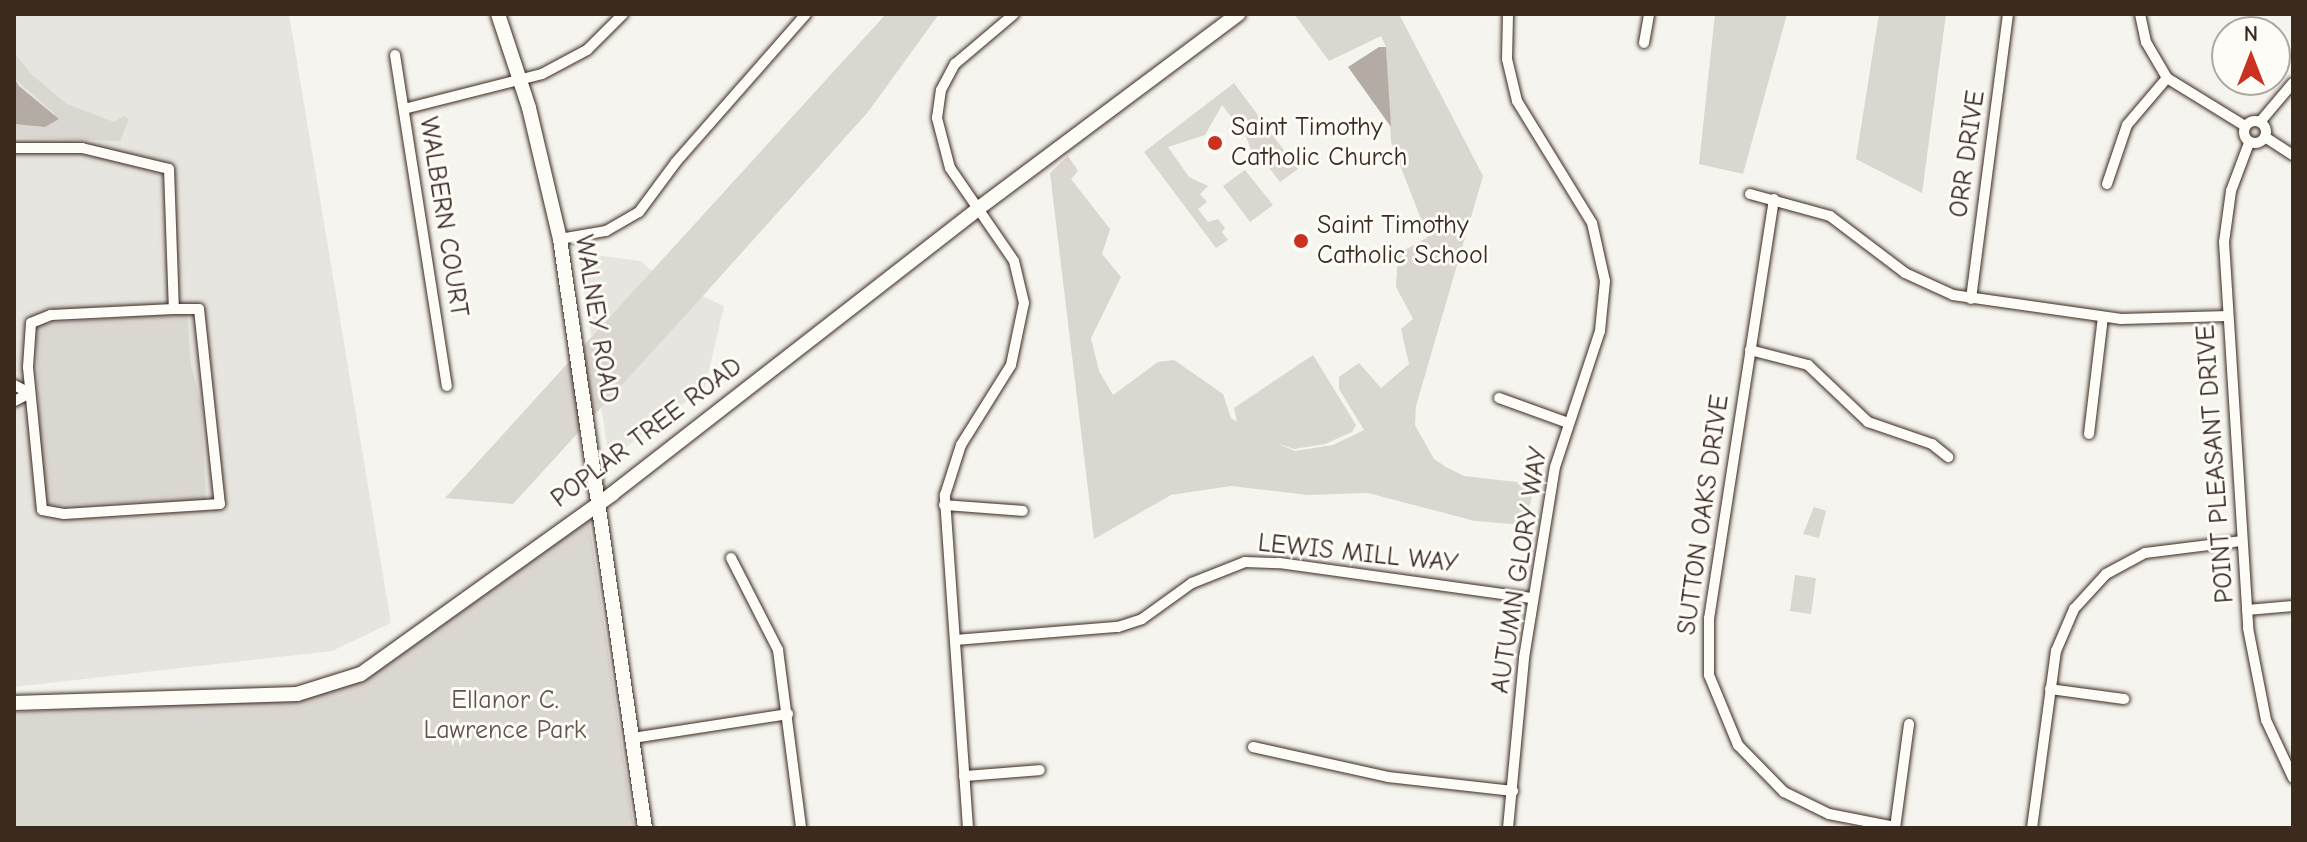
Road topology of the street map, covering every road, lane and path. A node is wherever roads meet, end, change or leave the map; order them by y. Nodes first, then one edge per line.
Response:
1 (498, 14) edge
2 (623, 14) edge
3 (806, 14) edge
4 (1014, 14) edge
5 (1238, 14) edge
6 (1508, 14) edge
7 (1649, 14) edge
8 (2008, 14) edge
9 (2140, 14) edge
10 (1644, 43) dead end
11 (395, 55) dead end
12 (2167, 78) junction
13 (522, 81) junction
14 (2293, 83) edge
15 (404, 109) junction
16 (2260, 122) junction
17 (2245, 126) junction
18 (2265, 137) junction
19 (2249, 143) junction
20 (14, 148) edge
21 (2293, 155) edge
22 (2107, 184) dead end
23 (1750, 194) dead end
24 (1774, 199) junction
25 (979, 208) junction
26 (560, 239) junction
27 (1971, 299) junction
28 (174, 309) junction
29 (2228, 316) junction
30 (2103, 317) junction
31 (1750, 350) junction
32 (14, 385) edge
33 (447, 386) dead end
34 (30, 393) junction
35 (1499, 398) dead end
36 (14, 401) edge
37 (1568, 423) junction
38 (2089, 434) dead end
39 (1948, 457) dead end
40 (598, 503) junction
41 (944, 505) junction
42 (1023, 511) dead end
43 (2242, 541) junction
44 (731, 558) dead end
45 (1532, 598) junction
46 (2293, 606) edge
47 (2247, 610) junction
48 (955, 640) junction
49 (2050, 689) junction
50 (2124, 699) dead end
51 (14, 703) edge
52 (788, 714) junction
53 (1909, 724) dead end
54 (633, 738) junction
55 (1253, 747) dead end
56 (1040, 770) dead end
57 (964, 776) junction
58 (2293, 778) edge
59 (1513, 791) junction
60 (645, 828) edge
61 (801, 828) edge
62 (968, 828) edge
63 (1508, 828) edge
64 (1895, 828) edge
65 (2032, 828) edge

1 - 13 main road, WALNEY ROAD
2 - 13 street
3 - 26 street
4 - 25 street
5 - 25 main road, POPLAR TREE ROAD
6 - 37 street, AUTUMN GLORY WAY
7 - 10 street
8 - 27 street, ORR DRIVE
9 - 12 street
11 - 15 street, WALBERN COURT
12 - 17 street
12 - 22 street
13 - 15 street
13 - 26 main road, WALNEY ROAD
14 - 16 street
15 - 33 street, WALBERN COURT
16 - 17 street
16 - 18 street
17 - 19 street
18 - 19 street
18 - 21 street
19 - 29 street, POINT PLEASANT DRIVE
20 - 28 street
23 - 24 street
24 - 27 street
24 - 31 street, SUTTON OAKS DRIVE
25 - 40 main road, POPLAR TREE ROAD
25 - 41 street
26 - 40 main road, WALNEY ROAD
27 - 30 street
28 - 34 street
28 - 34 street
29 - 30 street
29 - 43 street, POINT PLEASANT DRIVE
30 - 38 street
31 - 39 street
31 - 64 street, SUTTON OAKS DRIVE
32 - 34 street
34 - 36 street
35 - 37 street
37 - 45 street, AUTUMN GLORY WAY
40 - 51 main road, POPLAR TREE ROAD
40 - 54 main road, WALNEY ROAD
41 - 42 street
41 - 48 street
43 - 47 street, POINT PLEASANT DRIVE
43 - 49 street
44 - 52 street
45 - 48 street, LEWIS MILL WAY
45 - 59 street, AUTUMN GLORY WAY
46 - 47 street
47 - 58 street, POINT PLEASANT DRIVE
48 - 57 street
49 - 50 street
49 - 65 street
52 - 54 street
52 - 61 street
53 - 64 street
54 - 60 main road, WALNEY ROAD
55 - 59 street
56 - 57 street
57 - 62 street
59 - 63 street, AUTUMN GLORY WAY

